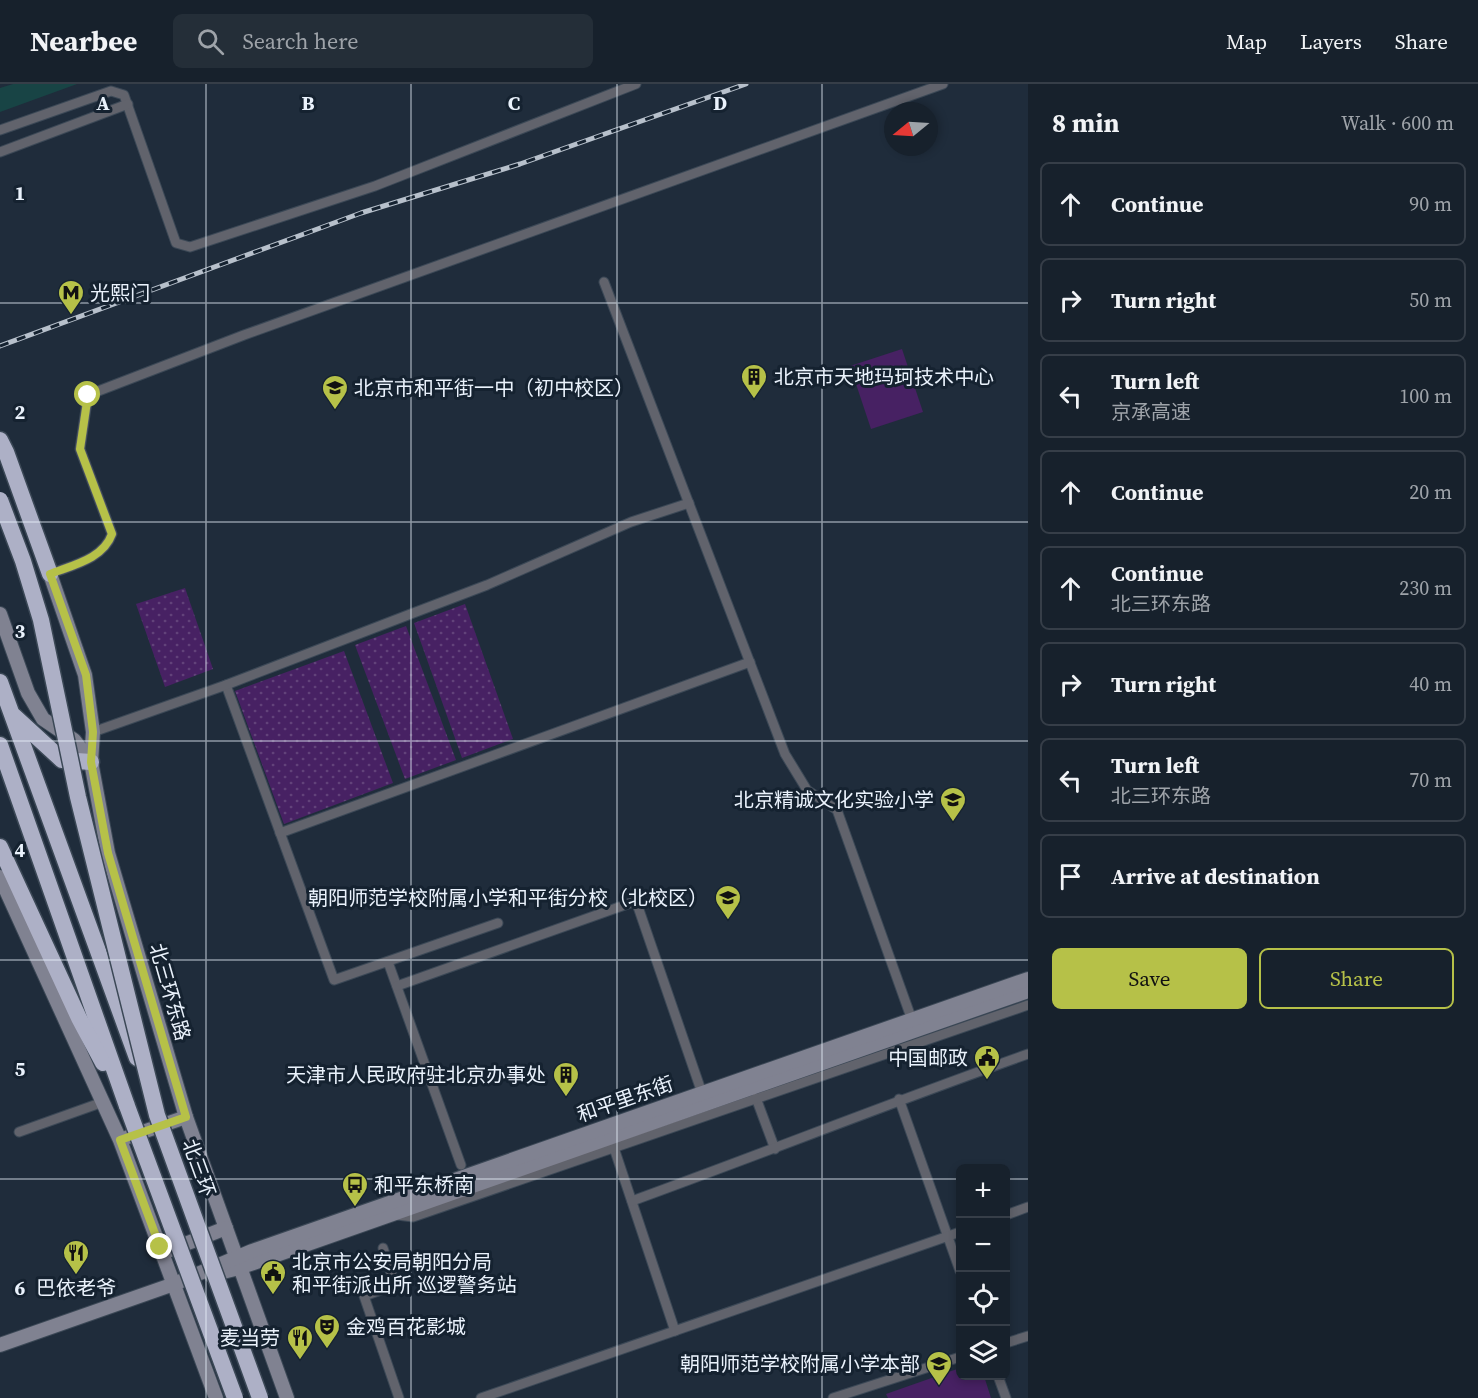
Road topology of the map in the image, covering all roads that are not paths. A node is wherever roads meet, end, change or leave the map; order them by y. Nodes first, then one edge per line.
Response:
1 (636, 84) edge
2 (944, 84) edge
3 (128, 104) junction
4 (0, 130) edge
5 (0, 152) edge
6 (604, 282) dead end
7 (0, 440) edge
8 (0, 500) edge
9 (689, 503) junction
10 (50, 574) junction
11 (0, 614) edge
12 (750, 662) junction
13 (0, 682) edge
14 (225, 685) junction
15 (11, 714) junction
16 (93, 732) junction
17 (74, 740) junction
18 (0, 745) edge
19 (91, 762) junction
20 (0, 775) edge
21 (22, 806) junction
22 (280, 833) junction
23 (0, 847) edge
24 (0, 877) edge
25 (498, 923) dead end
26 (388, 962) junction
27 (1028, 979) edge
28 (397, 986) junction
29 (1028, 991) edge
30 (1028, 1005) edge
31 (912, 1020) junction
32 (1028, 1054) edge
33 (702, 1093) junction
34 (756, 1098) junction
35 (899, 1099) junction
36 (103, 1102) junction
37 (127, 1106) junction
38 (158, 1115) junction
39 (186, 1117) junction
40 (19, 1132) dead end
41 (120, 1140) junction
42 (614, 1148) junction
43 (775, 1149) junction
44 (461, 1165) dead end
45 (632, 1201) junction
46 (1028, 1207) edge
47 (1010, 1213) edge
48 (392, 1214) junction
49 (225, 1228) junction
50 (956, 1233) edge
51 (948, 1236) junction
52 (383, 1248) dead end
53 (162, 1253) junction
54 (956, 1259) edge
55 (237, 1262) junction
56 (174, 1284) junction
57 (675, 1331) junction
58 (1028, 1336) edge
59 (1010, 1341) edge
60 (0, 1345) edge
61 (956, 1358) edge
62 (999, 1380) edge
63 (216, 1398) edge
64 (235, 1398) edge
65 (260, 1398) edge
66 (287, 1398) edge
67 (399, 1398) edge
68 (481, 1398) edge
69 (833, 1398) edge
70 (1006, 1398) edge

1 - 3 street
2 - 10 street
3 - 4 street
3 - 5 street
6 - 9 street
7 - 10 highway
8 - 38 highway, bridge
9 - 12 street
9 - 14 street
10 - 16 street
11 - 17 street, 北三环东路
12 - 22 street
12 - 31 street
13 - 15 highway, 北三环
14 - 16 street
14 - 22 street
15 - 19 highway
15 - 38 highway, 北三环
16 - 17 street
16 - 19 street
17 - 19 street, 北三环东路
18 - 21 highway
19 - 39 street, 北三环东路
20 - 21 highway
21 - 37 highway
22 - 26 street
23 - 37 highway
24 - 36 street
25 - 26 street
26 - 28 street
27 - 31 street, 和平里东街
28 - 33 street
28 - 44 street
29 - 48 street, 和平里东街
30 - 34 street
31 - 33 street, 和平里东街
32 - 35 street
33 - 55 street, 和平里东街
34 - 42 street
34 - 43 street
35 - 43 street
35 - 51 street
36 - 40 street
36 - 41 street
37 - 64 highway, bridge
38 - 65 highway, 北三环, bridge
39 - 41 street
39 - 49 street, 北三环东路
41 - 53 street
42 - 45 street
42 - 48 street
43 - 45 street
45 - 57 street
46 - 47 street
48 - 55 street, 和平里东街
49 - 53 street
49 - 55 street, 北三环东路
50 - 51 street
51 - 54 street
51 - 57 street
52 - 67 street
53 - 56 street
55 - 56 street
55 - 66 street, 北三环东路
56 - 60 street
56 - 63 street
57 - 68 street
58 - 59 street
61 - 69 street
62 - 70 street

